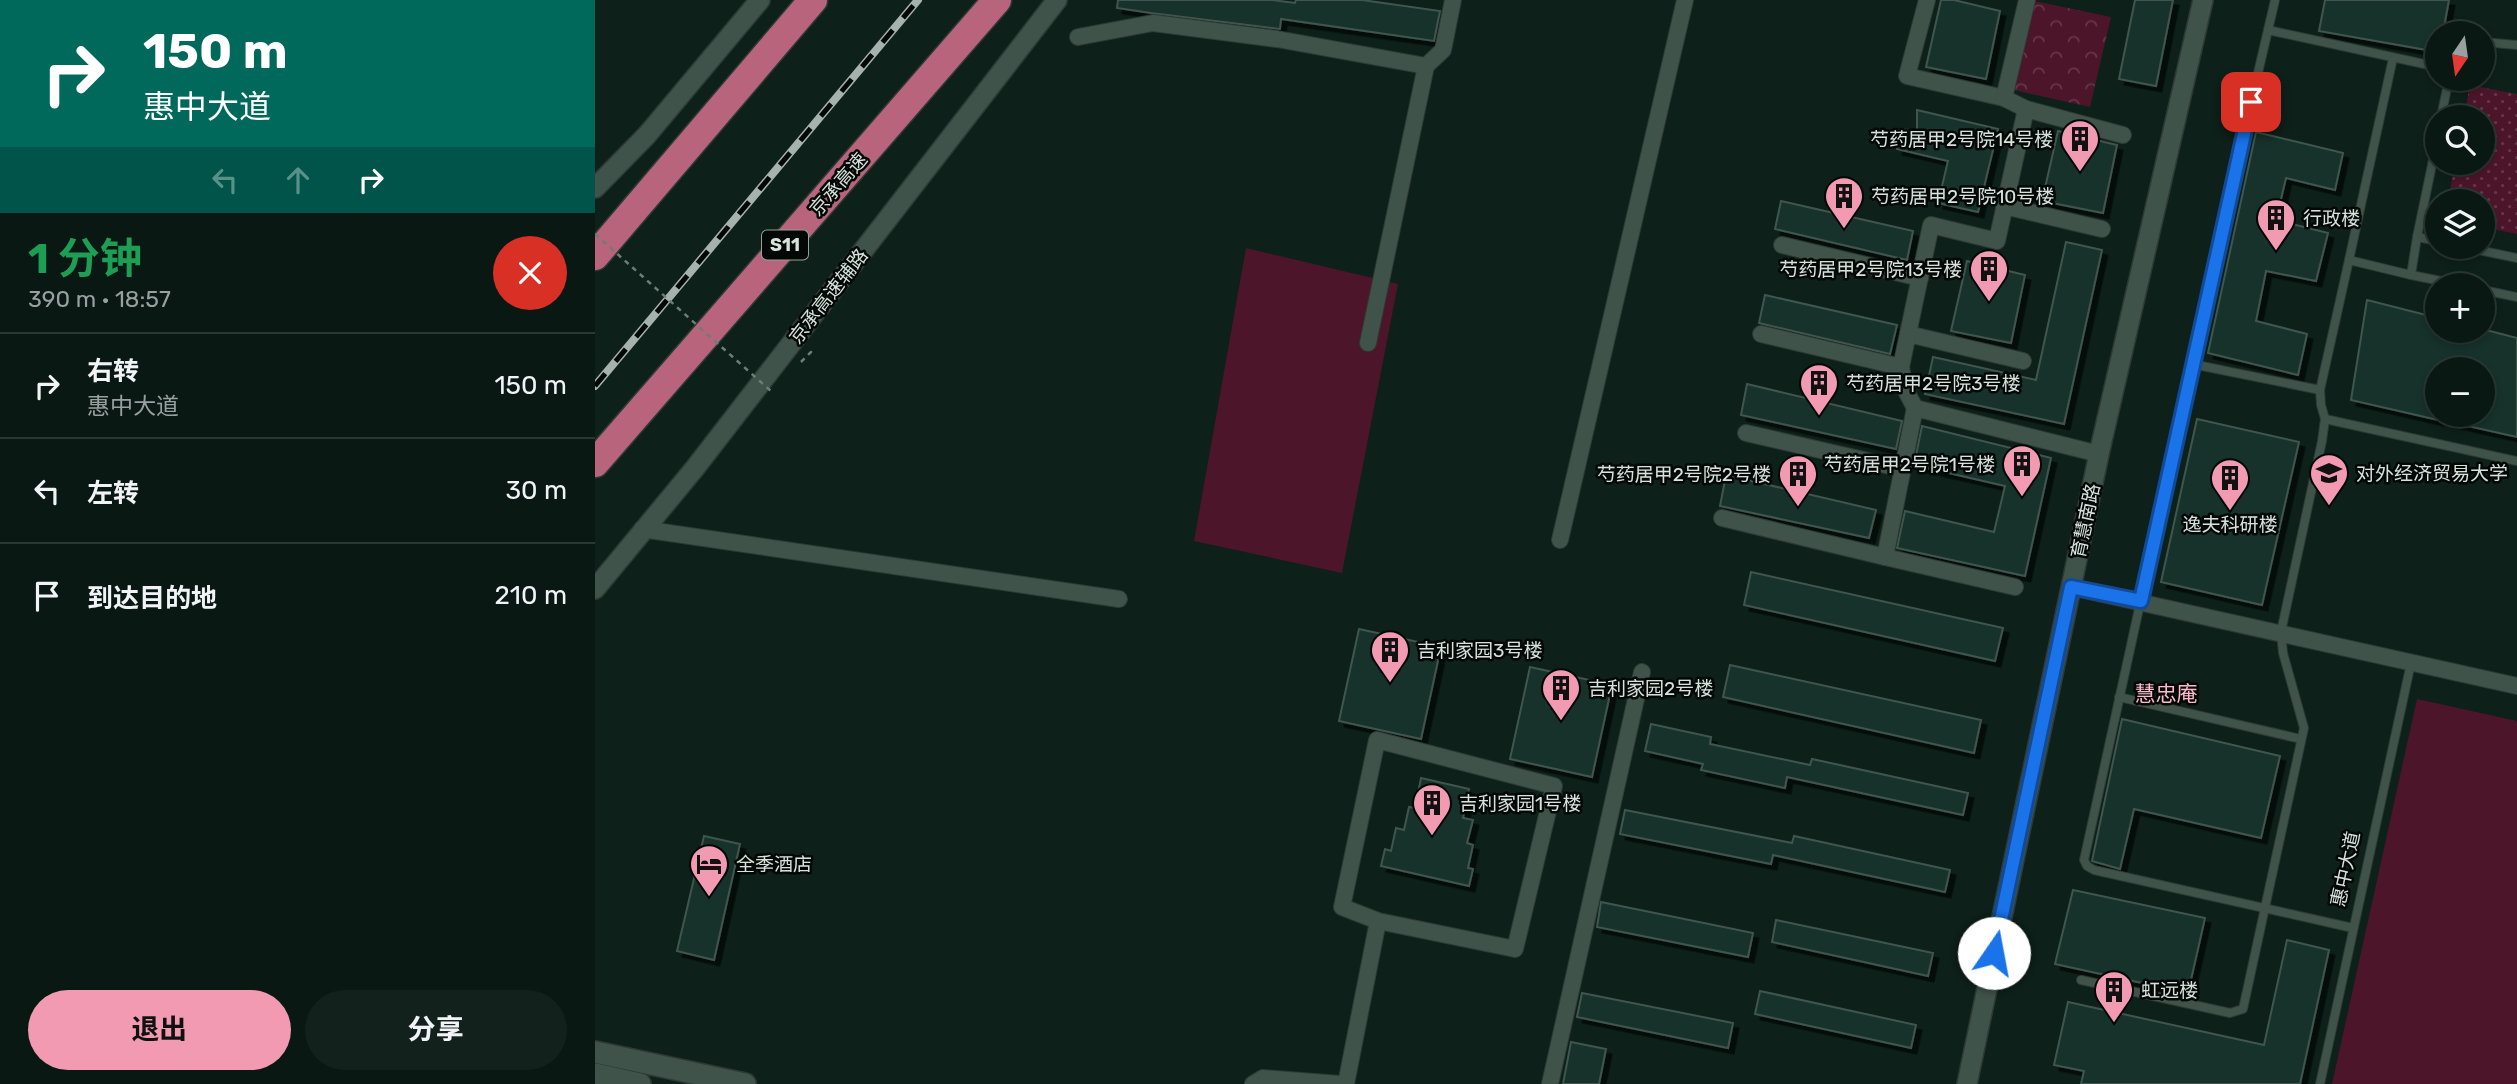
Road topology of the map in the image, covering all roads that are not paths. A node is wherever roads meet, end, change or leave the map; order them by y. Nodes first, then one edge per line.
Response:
1 (760, 0) edge
2 (813, 0) edge
3 (997, 0) edge
4 (1004, 0) edge
5 (1057, 0) edge
6 (1453, 0) edge
7 (1685, 0) edge
8 (1927, 0) edge
9 (2027, 0) edge
10 (2203, 0) edge
11 (2276, 0) edge
12 (975, 26) junction
13 (2268, 30) junction
14 (1078, 37) dead end
15 (2495, 43) edge
16 (2517, 45) edge
17 (2393, 58) junction
18 (2425, 64) edge
19 (1426, 66) junction
20 (2004, 98) junction
21 (2026, 109) junction
22 (2123, 135) dead end
23 (2430, 175) edge
24 (595, 188) edge
25 (2004, 206) junction
26 (2102, 229) dead end
27 (2417, 237) junction
28 (2425, 239) edge
29 (1782, 245) dead end
30 (2495, 253) edge
31 (595, 256) edge
32 (2517, 258) edge
33 (2349, 260) junction
34 (2411, 275) junction
35 (1920, 278) junction
36 (2425, 278) edge
37 (2495, 292) edge
38 (2517, 297) edge
39 (1761, 334) dead end
40 (1908, 334) junction
41 (1368, 343) dead end
42 (2023, 361) dead end
43 (2192, 364) junction
44 (1901, 367) junction
45 (2320, 390) junction
46 (1915, 408) junction
47 (2325, 419) junction
48 (1747, 433) dead end
49 (2099, 454) junction
50 (2517, 461) edge
51 (595, 463) edge
52 (1903, 469) junction
53 (1722, 518) dead end
54 (642, 529) junction
55 (1560, 540) dead end
56 (1885, 557) junction
57 (2015, 587) dead end
58 (2071, 587) junction
59 (595, 589) edge
60 (1119, 599) dead end
61 (2141, 601) junction
62 (2281, 632) junction
63 (2411, 663) junction
64 (1642, 673) dead end
65 (2517, 686) edge
66 (2119, 697) junction
67 (2301, 739) junction
68 (2265, 909) junction
69 (1378, 921) junction
70 (2353, 928) junction
71 (2081, 980) dead end
72 (595, 1052) edge
73 (595, 1074) edge
74 (628, 1083) edge
75 (745, 1084) edge
76 (1253, 1084) edge
77 (1340, 1084) edge
78 (1346, 1084) edge
79 (1550, 1084) edge
80 (1967, 1084) edge
81 (2320, 1084) edge

1 - 24 street
2 - 31 highway
3 - 12 highway, 京承高速 / S11
4 - 12 street
5 - 54 street, 京承高速辅路
6 - 19 street
7 - 55 street
8 - 20 street
9 - 20 street
10 - 49 street, 育慧南路
11 - 13 lane
12 - 51 highway, 京承高速 / S11
13 - 17 lane
13 - 43 lane
14 - 19 street
15 - 16 lane
17 - 18 lane
17 - 33 lane
19 - 41 street
20 - 21 street
21 - 22 street
21 - 25 street
23 - 27 lane
25 - 26 street
25 - 35 street
27 - 28 lane
27 - 34 lane
29 - 35 street
30 - 32 lane
33 - 34 lane
33 - 45 lane
34 - 36 lane
35 - 40 street
37 - 38 lane
39 - 44 street
40 - 42 street
40 - 44 street
43 - 45 lane
43 - 61 lane
44 - 46 street
45 - 47 lane
46 - 49 street
46 - 52 street
47 - 50 lane
47 - 62 lane
48 - 52 street
49 - 58 street, 育慧南路
52 - 56 street
53 - 56 street
54 - 59 street, 京承高速辅路
54 - 60 street
56 - 57 street
58 - 61 street
58 - 80 street, 育慧南路
61 - 62 street
61 - 66 lane
62 - 63 street
62 - 67 lane
63 - 65 street
63 - 70 lane, 惠中大道
64 - 79 street
66 - 67 lane
66 - 68 lane
67 - 68 lane
68 - 70 lane
68 - 71 lane
69 - 69 street
69 - 78 street
70 - 81 lane, 惠中大道
72 - 75 main road
73 - 74 main road
76 - 77 street

